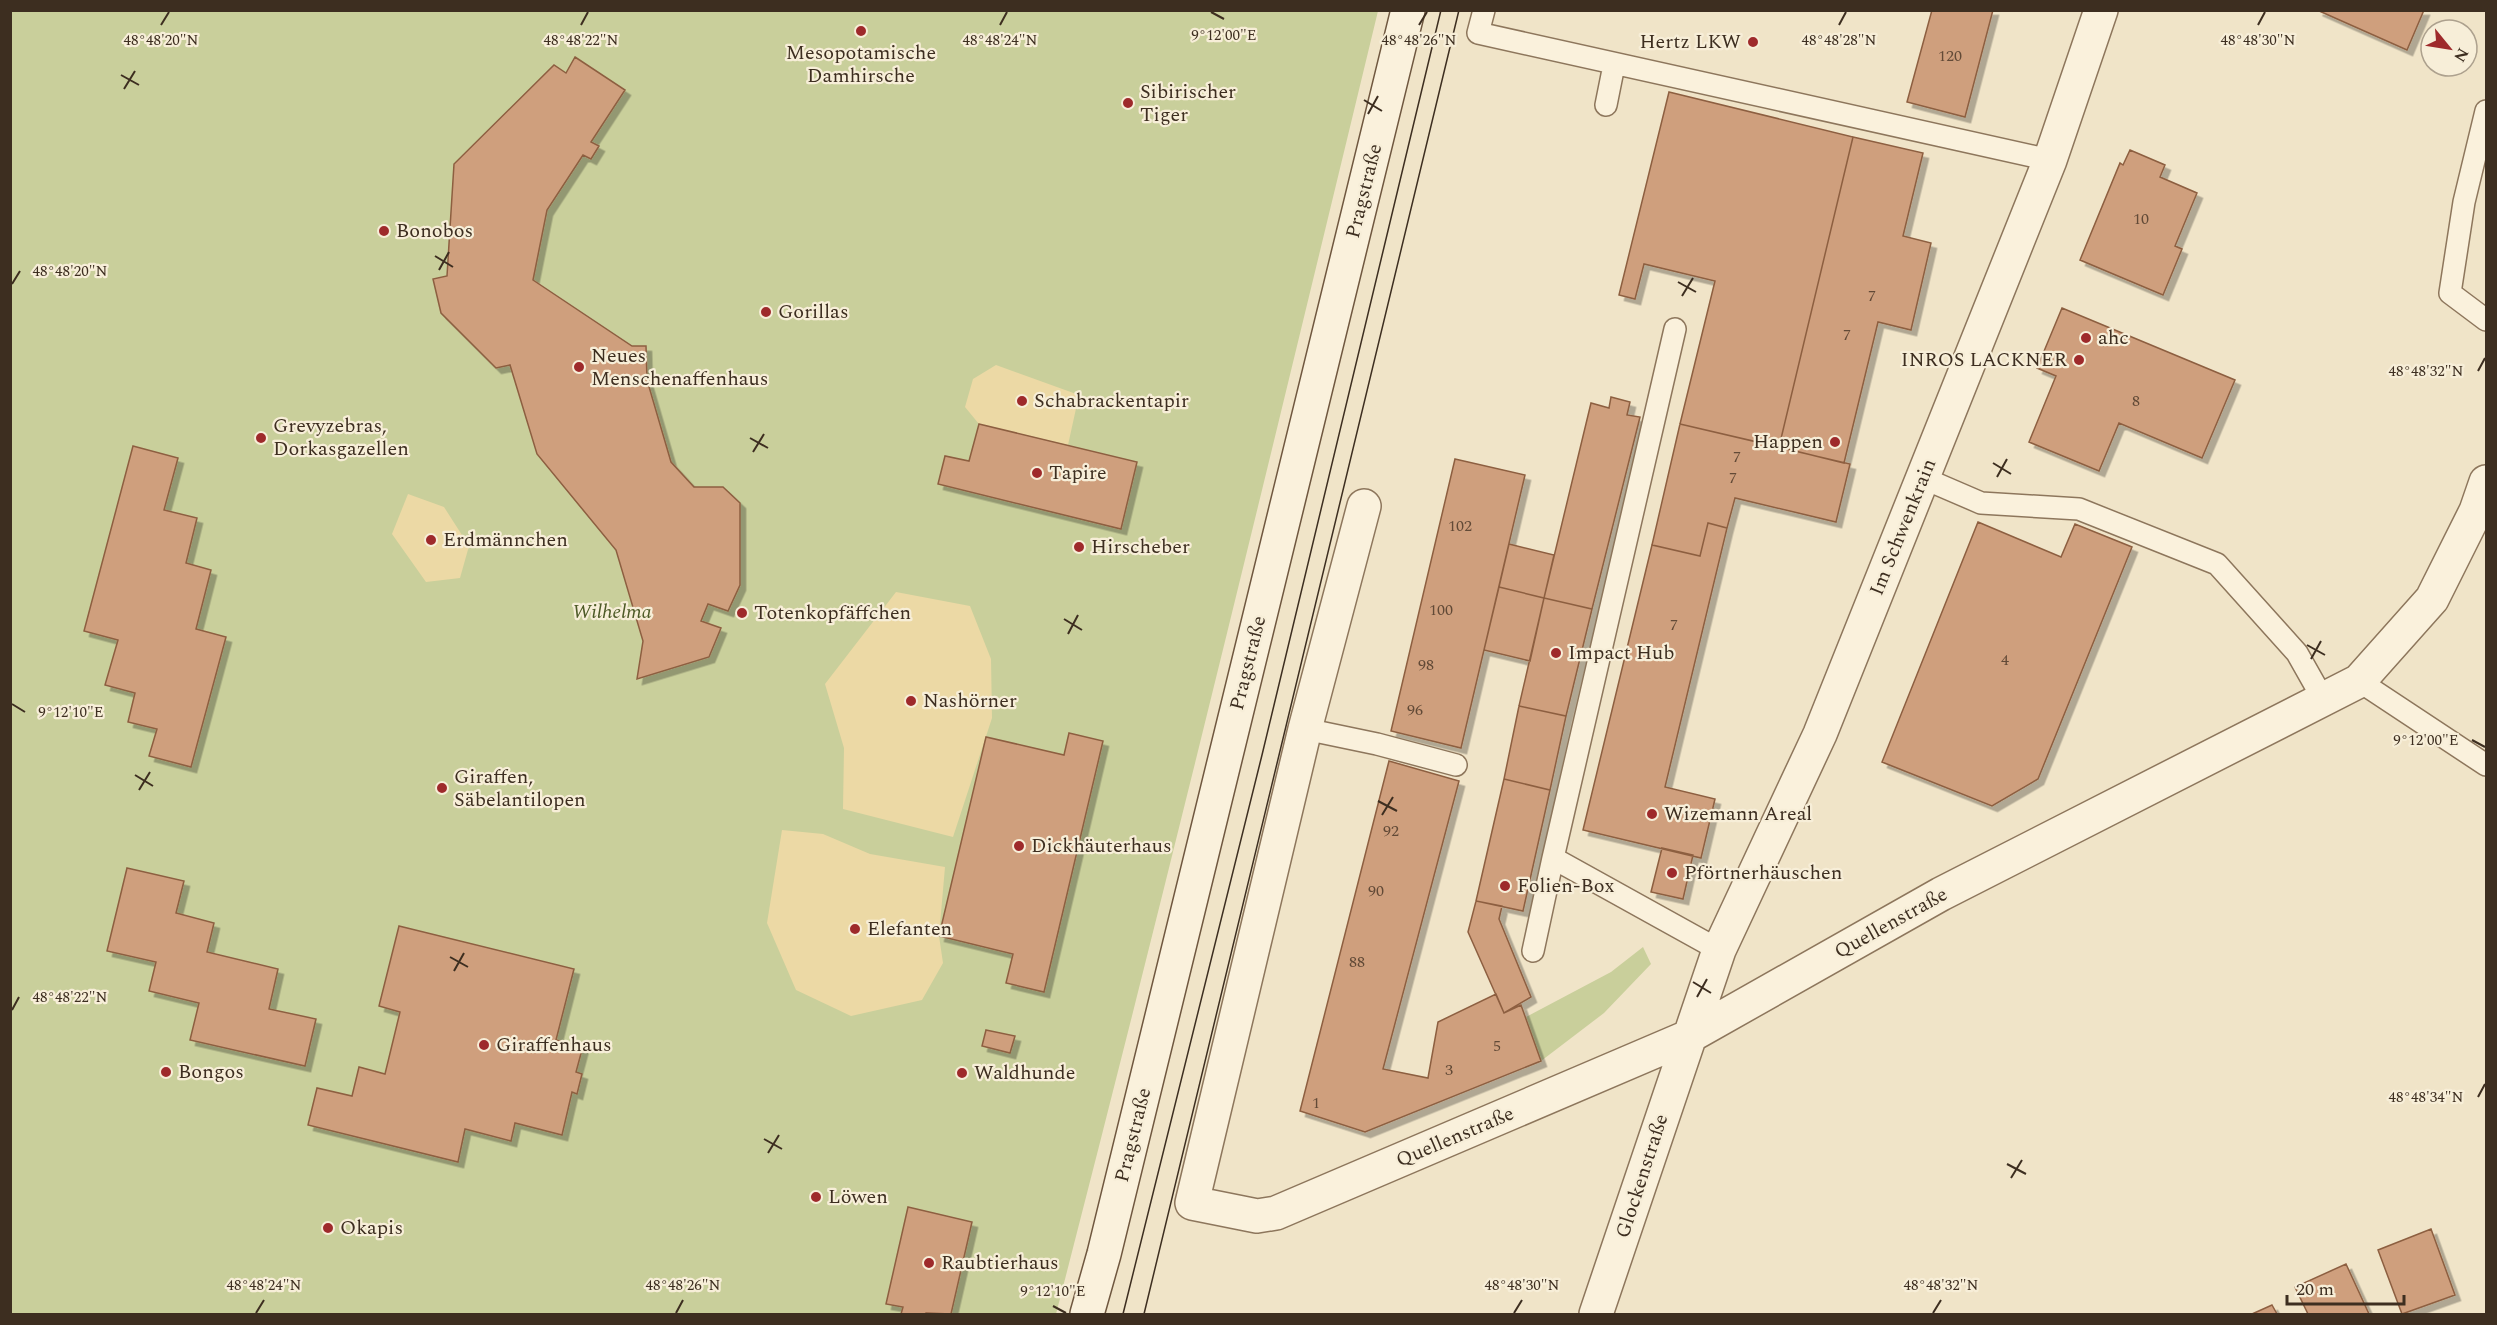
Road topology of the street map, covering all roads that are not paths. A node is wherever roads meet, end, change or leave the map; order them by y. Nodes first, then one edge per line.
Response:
1 (1408, 10) edge
2 (1484, 10) edge
3 (2101, 10) edge
4 (1614, 65) junction
5 (1606, 105) dead end
6 (2487, 111) edge
7 (2050, 160) junction
8 (2487, 320) edge
9 (1675, 329) dead end
10 (1923, 478) junction
11 (2487, 482) edge
12 (1364, 506) dead end
13 (2359, 681) junction
14 (2323, 699) junction
15 (1305, 729) junction
16 (1456, 765) dead end
17 (2487, 765) edge
18 (1553, 858) junction
19 (1719, 950) junction
20 (1533, 951) dead end
21 (1688, 1037) junction
22 (1087, 1314) edge
23 (1596, 1314) edge

1 - 22 street, Pragstraße
2 - 4 lane
3 - 7 street, Im Schwenkrain
4 - 5 lane
4 - 7 lane
6 - 8 lane
7 - 10 street, Im Schwenkrain
9 - 18 lane
10 - 14 lane
10 - 19 street, Im Schwenkrain
11 - 13 street, Quellenstraße
12 - 15 street
13 - 14 street, Quellenstraße
13 - 17 lane
14 - 21 street, Quellenstraße
15 - 16 lane
15 - 21 street, Quellenstraße
18 - 19 lane
18 - 20 lane
19 - 21 street, Im Schwenkrain
21 - 23 street, Glockenstraße

